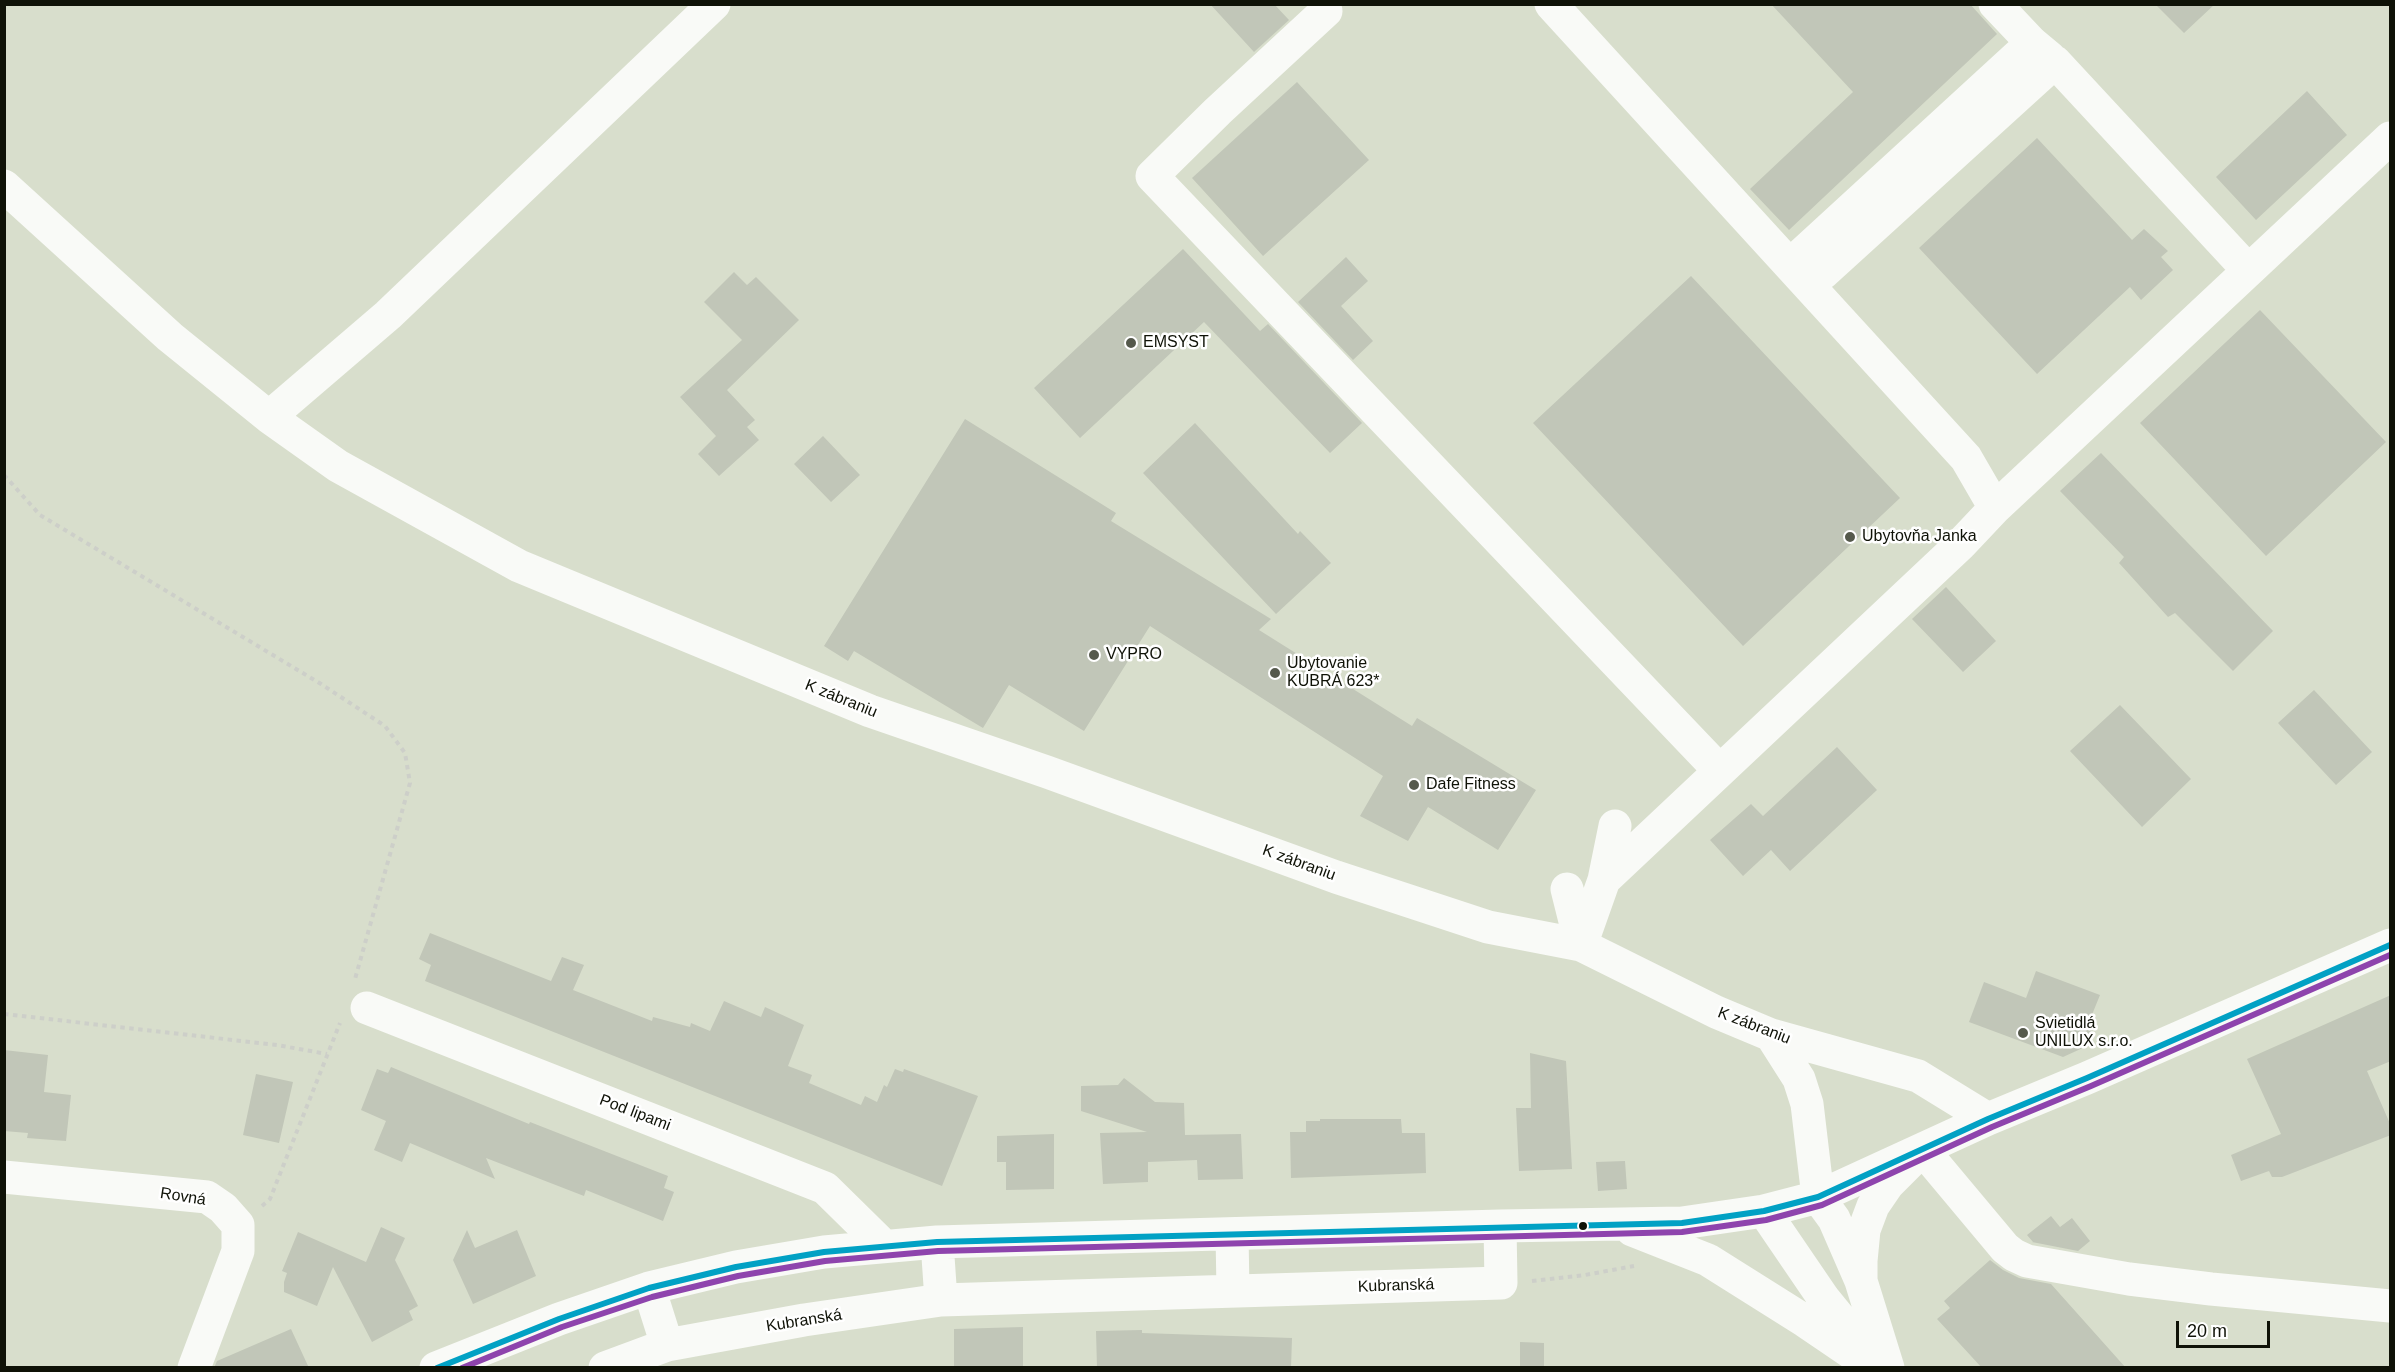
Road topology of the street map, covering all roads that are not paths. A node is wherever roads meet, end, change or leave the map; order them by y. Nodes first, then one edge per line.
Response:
1 (714, 4) edge
2 (1551, 4) edge
3 (1995, 4) edge
4 (1326, 11) dead end
5 (2043, 52) junction
6 (2391, 138) edge
7 (4, 186) edge
8 (1790, 265) junction
9 (2248, 270) junction
10 (1823, 273) dead end
11 (269, 417) junction
12 (1995, 508) junction
13 (1719, 770) junction
14 (1615, 826) dead end
15 (1604, 880) junction
16 (1567, 889) dead end
17 (1581, 945) junction
18 (2391, 945) edge
19 (353, 1006) road end
20 (1771, 1035) junction
21 (1988, 1119) junction
22 (1923, 1150) junction
23 (4, 1177) edge
24 (1818, 1197) junction
25 (1764, 1211) junction
26 (1619, 1224) junction
27 (1500, 1226) junction
28 (1232, 1234) junction
29 (938, 1242) junction
30 (884, 1246) junction
31 (1862, 1281) junction
32 (649, 1288) junction
33 (1233, 1291) junction
34 (941, 1300) junction
35 (2391, 1306) edge
36 (667, 1345) junction
37 (194, 1368) edge
38 (436, 1368) edge
39 (605, 1368) edge
40 (1874, 1368) edge
41 (1881, 1368) edge
42 (1888, 1368) edge

1 - 11 street
2 - 8 street
3 - 5 street
4 - 13 street
5 - 8 street
5 - 9 street
5 - 10 street
6 - 9 street
7 - 11 street, K zábraniu
8 - 12 street
9 - 12 street
11 - 17 street, K zábraniu
12 - 13 street
13 - 15 street
14 - 15 street
15 - 17 street
16 - 17 street
17 - 20 street, K zábraniu
18 - 21 street
19 - 30 street, Pod lipami
20 - 21 street, K zábraniu
20 - 24 street
21 - 22 street
22 - 24 street
22 - 31 street
22 - 35 street
23 - 37 street, Rovná
24 - 25 street
24 - 31 street
25 - 26 street
25 - 41 street
26 - 27 street
26 - 40 street
27 - 28 street
27 - 33 street, Kubranská
28 - 29 street
28 - 33 street
29 - 30 street
29 - 34 street
30 - 32 street
31 - 42 street
32 - 36 street
32 - 38 street
33 - 34 street, Kubranská
34 - 36 street, Kubranská
36 - 39 street, Kubranská

